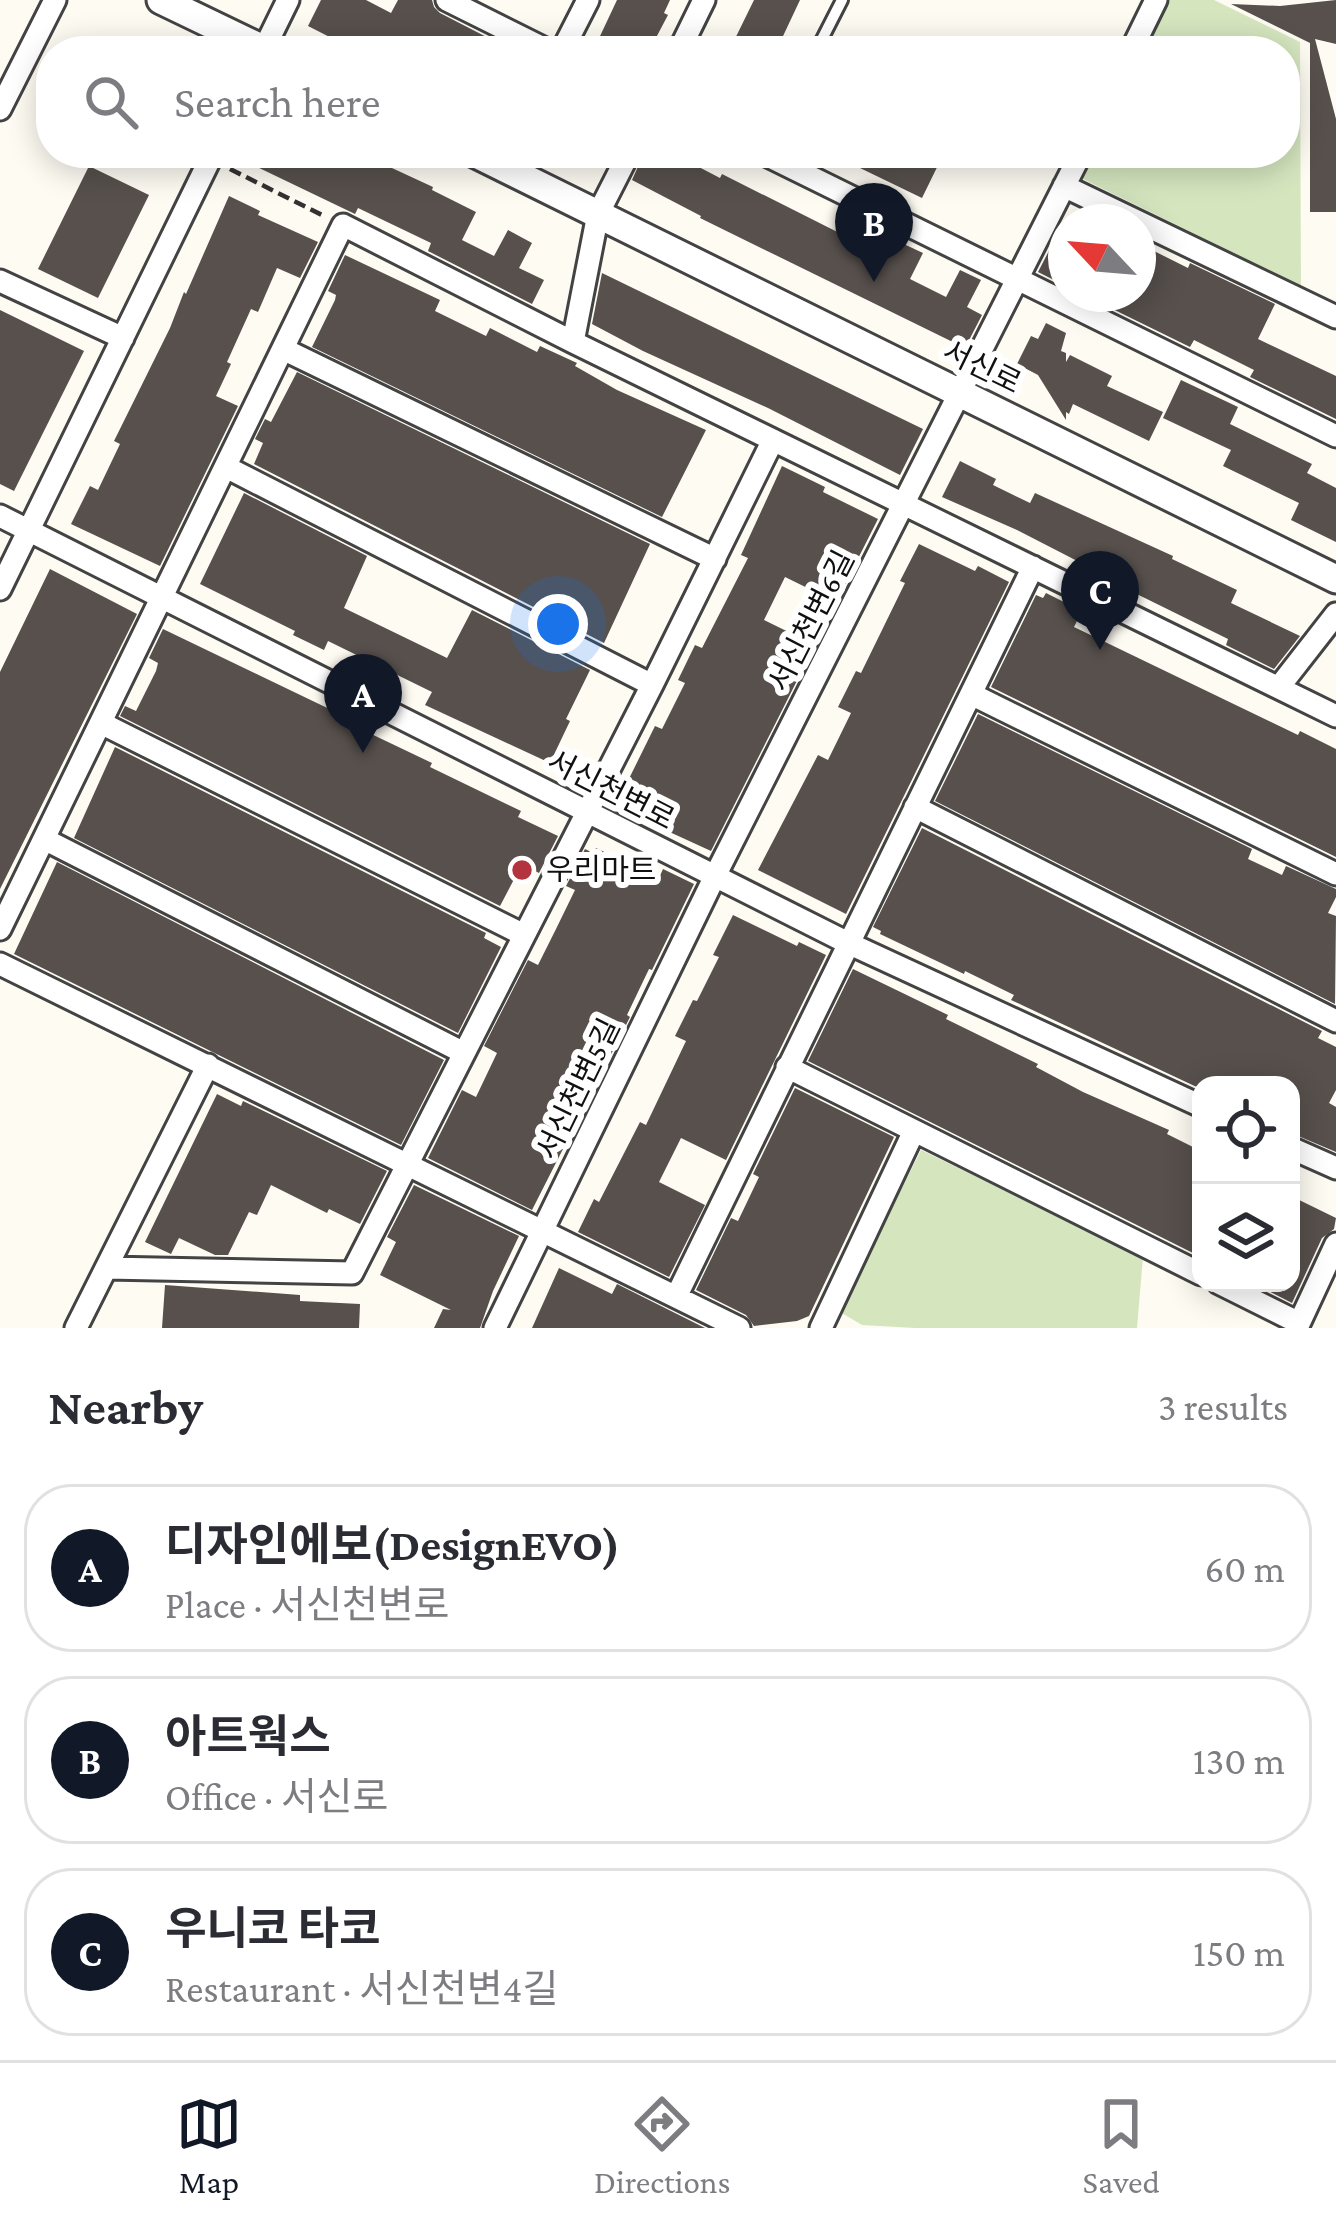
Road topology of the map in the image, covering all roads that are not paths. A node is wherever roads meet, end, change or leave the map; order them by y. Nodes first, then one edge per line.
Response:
1 (55, 0) edge
2 (161, 0) edge
3 (288, 0) edge
4 (447, 0) edge
5 (588, 0) edge
6 (704, 0) edge
7 (842, 0) edge
8 (1156, 0) edge
9 (37, 36) edge
10 (235, 36) edge
11 (271, 36) edge
12 (519, 36) edge
13 (570, 36) edge
14 (686, 36) edge
15 (824, 36) edge
16 (1138, 36) edge
17 (36, 38) edge
18 (0, 109) edge
19 (206, 168) edge
20 (504, 168) edge
21 (621, 168) edge
22 (794, 168) edge
23 (1073, 168) edge
24 (1064, 186) junction
25 (598, 214) junction
26 (1018, 279) junction
27 (0, 281) edge
28 (1336, 317) edge
29 (122, 338) junction
30 (573, 342) junction
31 (284, 349) junction
32 (961, 393) junction
33 (1336, 436) edge
34 (772, 440) junction
35 (226, 467) junction
36 (904, 504) junction
37 (0, 516) edge
38 (28, 530) junction
39 (715, 559) junction
40 (1034, 567) junction
41 (1336, 578) edge
42 (0, 589) edge
43 (162, 598) junction
44 (1336, 614) edge
45 (652, 685) junction
46 (1279, 687) junction
47 (971, 694) junction
48 (1336, 716) edge
49 (101, 723) junction
50 (915, 807) junction
51 (587, 812) junction
52 (44, 839) junction
53 (1336, 874) edge
54 (715, 876) junction
55 (0, 929) edge
56 (524, 935) junction
57 (848, 943) junction
58 (0, 964) edge
59 (1336, 1021) edge
60 (464, 1053) junction
61 (208, 1065) junction
62 (787, 1067) junction
63 (1192, 1102) edge
64 (914, 1131) junction
65 (1300, 1152) edge
66 (408, 1164) junction
67 (1336, 1168) edge
68 (543, 1230) junction
69 (1336, 1244) edge
70 (106, 1268) junction
71 (1192, 1270) edge
72 (1236, 1292) edge
73 (676, 1295) junction
74 (1298, 1326) edge
75 (76, 1328) edge
76 (495, 1328) edge
77 (739, 1328) edge
78 (821, 1328) edge

1 - 9 street
2 - 10 street
3 - 11 street
4 - 12 street
5 - 13 street
6 - 14 street
7 - 15 lane
8 - 16 street
17 - 18 street
19 - 29 street
20 - 25 street, 서신로
21 - 25 street
22 - 26 street
23 - 24 street, 서신천변6길
24 - 26 street, 서신천변6길
24 - 28 street
25 - 30 street
25 - 32 street, 서신로
26 - 32 street, 서신천변6길
26 - 33 street
27 - 29 street
29 - 38 street
30 - 31 street
30 - 34 street
31 - 35 street
31 - 39 street
32 - 36 street, 서신천변6길
32 - 41 street, 서신로
34 - 36 street
34 - 39 street
35 - 43 street
35 - 45 street
36 - 40 street
36 - 54 street, 서신천변6길
37 - 38 street, 서신천변로
38 - 42 street
38 - 43 street, 서신천변로
39 - 45 street
40 - 46 street
40 - 47 street
43 - 49 street
43 - 51 street, 서신천변로
44 - 46 street
45 - 51 street
46 - 48 street
47 - 50 street
47 - 53 street
49 - 52 street
49 - 56 street
50 - 57 street
50 - 59 street
51 - 54 street, 서신천변로
51 - 56 street
52 - 55 street
52 - 60 street
54 - 57 street, 서신천변로
54 - 68 street, 서신천변5길
56 - 60 street
57 - 62 street
57 - 63 street, 서신천변로
58 - 61 street
60 - 66 street
61 - 66 street
61 - 70 street
62 - 64 street
62 - 73 street
64 - 71 street
64 - 78 street
65 - 67 street
66 - 68 street
66 - 70 street
68 - 73 street
68 - 76 street, 서신천변5길
69 - 74 street
70 - 75 street
72 - 74 street
73 - 77 street

